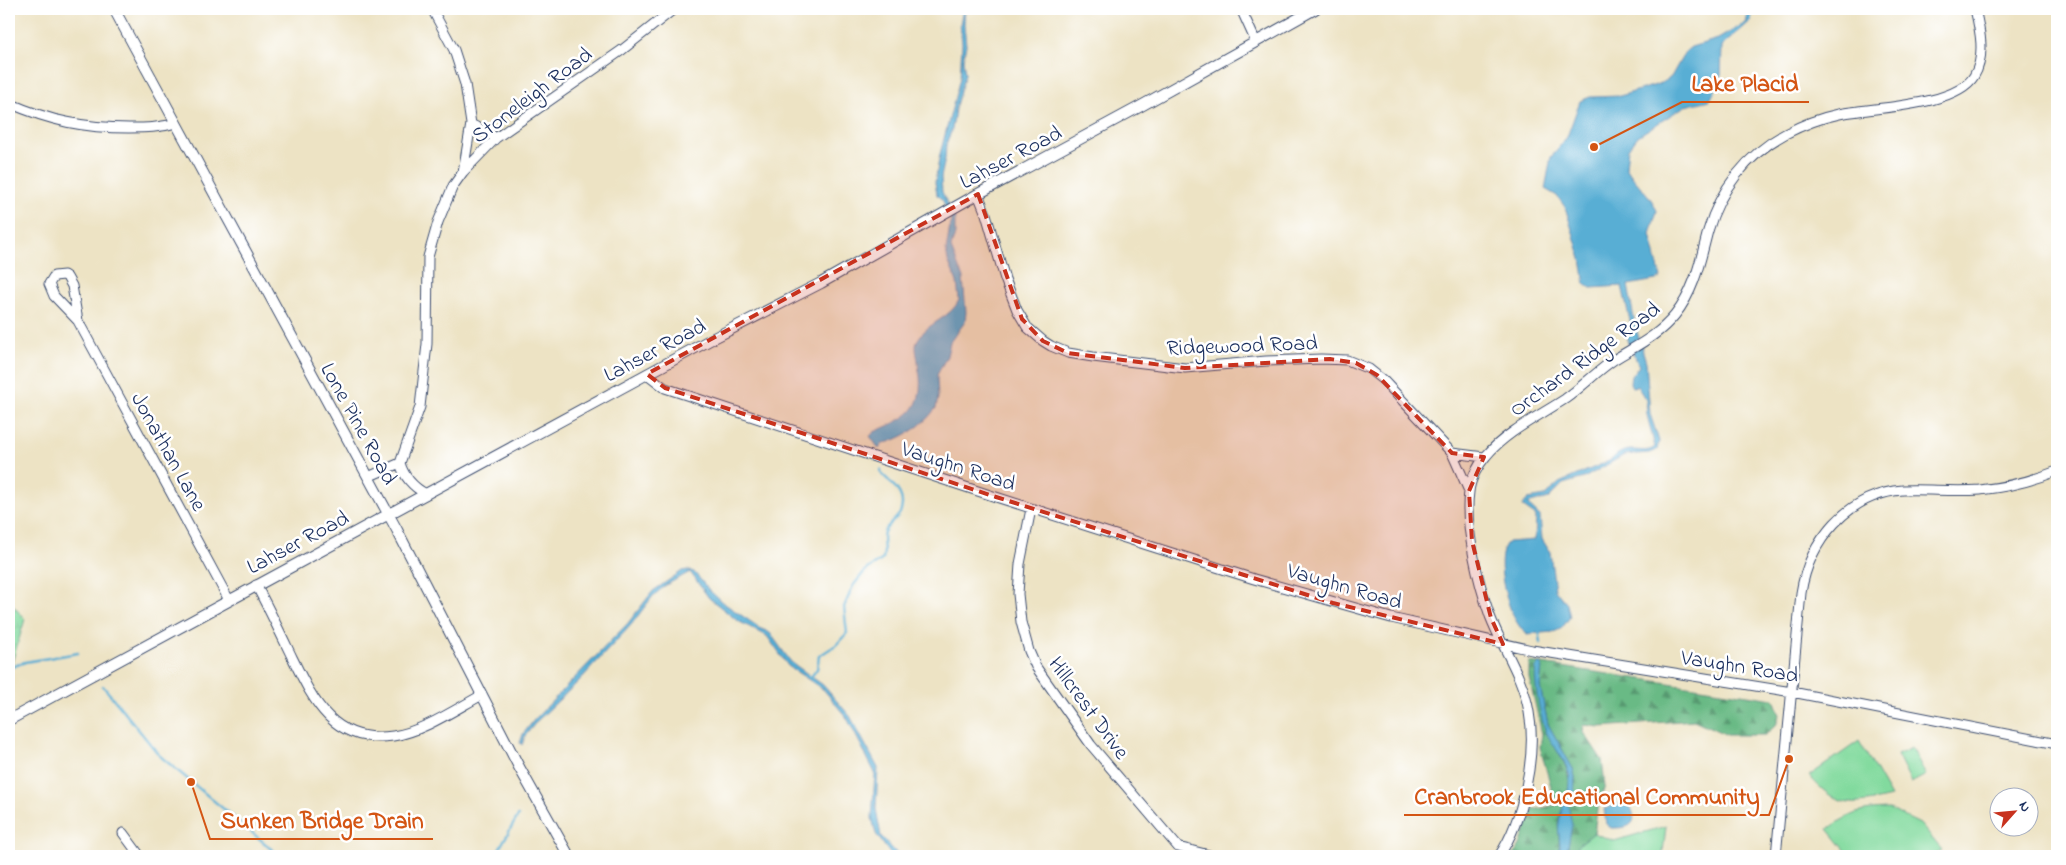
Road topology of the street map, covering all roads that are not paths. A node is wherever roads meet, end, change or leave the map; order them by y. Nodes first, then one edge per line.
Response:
1 (114, 9) edge
2 (432, 9) edge
3 (674, 9) edge
4 (1241, 9) edge
5 (1315, 9) edge
6 (1975, 9) edge
7 (1256, 42) junction
8 (9, 103) edge
9 (176, 124) junction
10 (472, 124) junction
11 (496, 138) junction
12 (463, 172) junction
13 (978, 194) junction
14 (78, 321) junction
15 (647, 374) junction
16 (1452, 453) junction
17 (1484, 458) junction
18 (400, 463) junction
19 (2057, 471) edge
20 (368, 477) junction
21 (1469, 491) junction
22 (426, 494) junction
23 (1031, 509) junction
24 (388, 514) junction
25 (256, 585) junction
26 (228, 600) junction
27 (1503, 644) junction
28 (1792, 692) junction
29 (482, 695) junction
30 (9, 720) edge
31 (2057, 744) edge
32 (124, 832) dead end
33 (1178, 847) junction
34 (140, 856) edge
35 (569, 856) edge
36 (1183, 856) edge
37 (1213, 856) edge
38 (1499, 856) edge
39 (1776, 856) edge

1 - 9 street, Lone Pine Road
2 - 10 street
3 - 11 street, Stoneleigh Road
4 - 7 street
5 - 7 street, Lahser Road
6 - 17 street, Orchard Ridge Road
7 - 13 street, Lahser Road
8 - 9 street
9 - 20 street, Lone Pine Road
10 - 11 street
10 - 12 street
11 - 12 street, Stoneleigh Road
12 - 18 street, Stoneleigh Road
13 - 15 street, Lahser Road
13 - 16 street, Ridgewood Road
14 - 14 street, Jonathan Lane
14 - 26 street, Jonathan Lane
15 - 22 street, Lahser Road
15 - 23 street, Vaughn Road
16 - 17 street
16 - 21 street, Ridgewood Road
17 - 21 street, Orchard Ridge Road
18 - 20 street
18 - 22 street
19 - 28 street
20 - 24 street, Lone Pine Road
21 - 27 street, Orchard Ridge Road
22 - 24 street, Lahser Road
23 - 27 street, Vaughn Road
23 - 33 street, Hillcrest Drive
24 - 25 street, Lahser Road
24 - 29 street, Lone Pine Road
25 - 26 street, Lahser Road
25 - 29 street
26 - 30 street, Lahser Road
27 - 28 street, Vaughn Road
27 - 38 street, Orchard Ridge Road
28 - 31 street, Vaughn Road
28 - 39 street
29 - 35 street, Lone Pine Road
32 - 34 street
33 - 36 street, Hillcrest Drive
33 - 37 street

